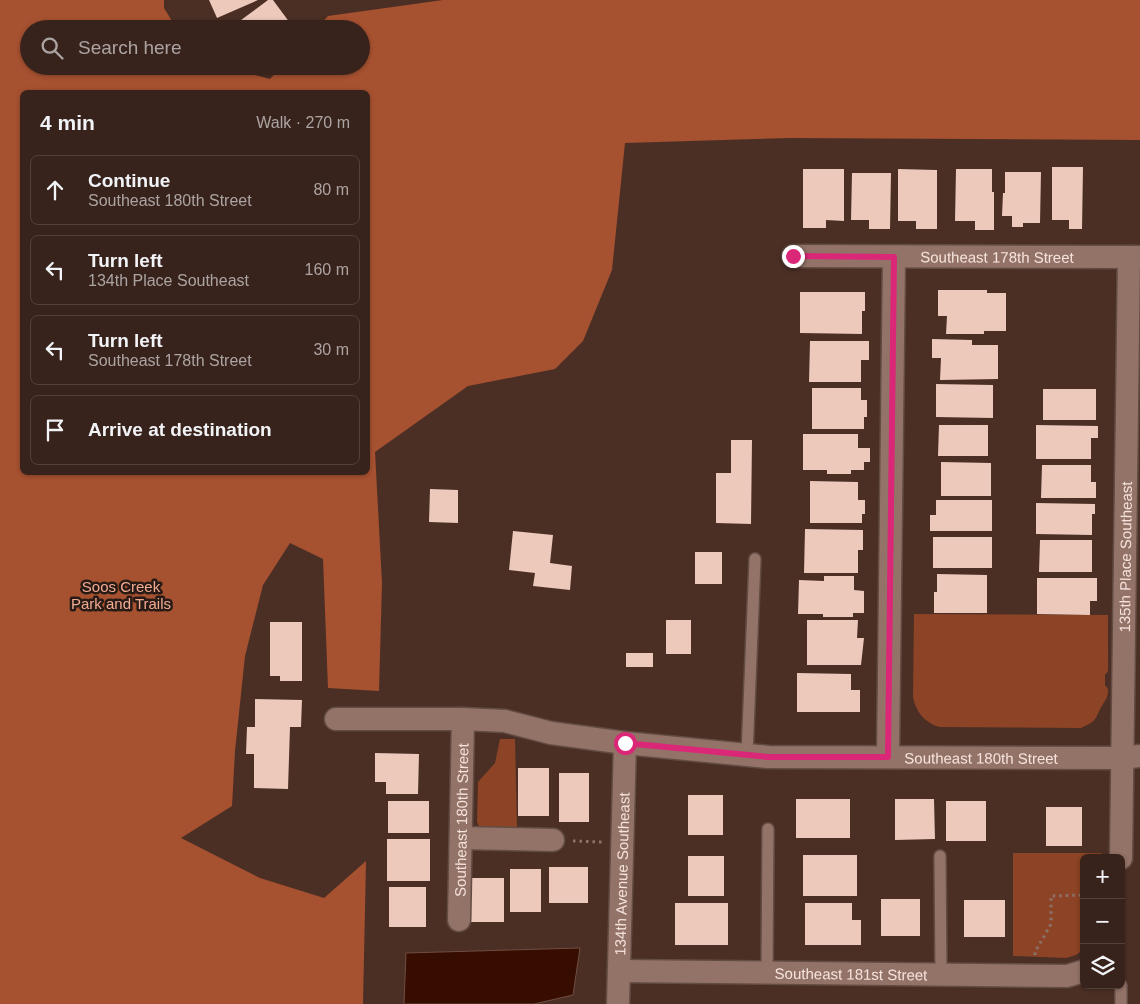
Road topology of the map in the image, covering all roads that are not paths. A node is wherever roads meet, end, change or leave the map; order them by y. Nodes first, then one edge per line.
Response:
1 (793, 256) dead end
2 (894, 257) junction
3 (1135, 257) edge
4 (755, 558) dead end
5 (336, 719) dead end
6 (463, 719) junction
7 (625, 743) junction
8 (747, 755) junction
9 (888, 757) junction
10 (1131, 757) edge
11 (768, 829) dead end
12 (461, 838) junction
13 (553, 840) road end
14 (1121, 854) edge
15 (940, 856) dead end
16 (459, 920) dead end
17 (619, 971) junction
18 (1080, 971) edge
19 (767, 973) junction
20 (941, 975) junction
21 (1121, 989) edge
22 (618, 1004) edge
23 (1120, 1004) edge

1 - 2 street, Southeast 178th Street
2 - 3 street, Southeast 178th Street
2 - 9 street
3 - 10 street, 135th Place Southeast
4 - 8 lane
5 - 6 street, Southeast 180th Street
6 - 7 street, Southeast 180th Street
6 - 12 street, Southeast 180th Street
7 - 8 street, Southeast 180th Street
7 - 17 street, 134th Avenue Southeast
8 - 9 street, Southeast 180th Street
9 - 10 street, Southeast 180th Street
10 - 14 street, 135th Place Southeast
11 - 19 lane
12 - 13 street
12 - 16 street, Southeast 180th Street
15 - 20 lane
17 - 19 street, Southeast 181st Street
17 - 22 street, 134th Avenue Southeast
18 - 20 street, Southeast 181st Street
19 - 20 street, Southeast 181st Street
21 - 23 lane

